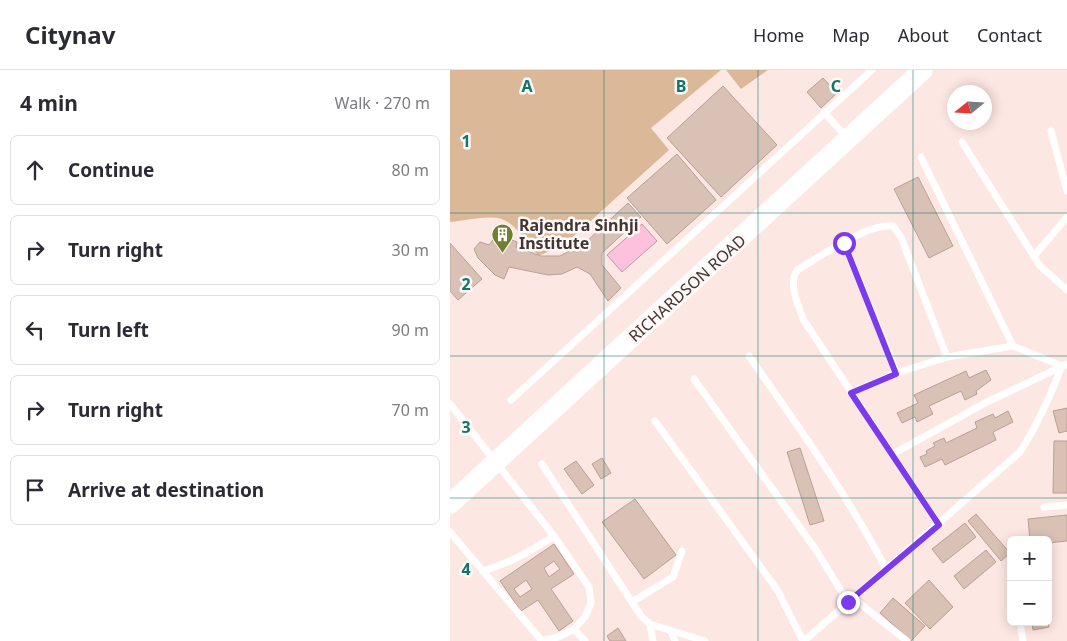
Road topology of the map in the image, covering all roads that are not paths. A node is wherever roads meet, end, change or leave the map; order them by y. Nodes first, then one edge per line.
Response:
1 (872, 70) edge
2 (923, 70) edge
3 (824, 112) junction
4 (1051, 131) dead end
5 (848, 140) junction
6 (962, 142) dead end
7 (921, 157) dead end
8 (1067, 191) edge
9 (1067, 217) edge
10 (844, 243) junction
11 (1034, 256) junction
12 (1067, 290) edge
13 (1013, 346) junction
14 (749, 356) dead end
15 (947, 357) junction
16 (1064, 365) edge
17 (896, 374) junction
18 (694, 379) dead end
19 (851, 393) junction
20 (511, 400) dead end
21 (450, 404) edge
22 (655, 421) dead end
23 (893, 454) junction
24 (495, 463) junction
25 (542, 464) dead end
26 (450, 504) edge
27 (1067, 505) edge
28 (1044, 507) dead end
29 (939, 525) junction
30 (450, 532) edge
31 (554, 536) junction
32 (682, 551) dead end
33 (886, 570) junction
34 (483, 571) junction
35 (850, 600) junction
36 (632, 602) junction
37 (650, 624) junction
38 (1021, 626) edge
39 (574, 629) junction
40 (672, 631) junction
41 (542, 641) edge
42 (585, 641) edge
43 (653, 641) edge
44 (675, 641) edge
45 (705, 641) edge
46 (804, 641) edge
47 (906, 641) edge
48 (1023, 641) edge

1 - 3 lane
2 - 5 street, RICHARDSON ROAD
3 - 5 lane
3 - 20 lane
4 - 8 lane
5 - 24 street, RICHARDSON ROAD
6 - 11 lane
7 - 13 lane
9 - 11 lane
10 - 15 lane
10 - 17 lane
10 - 19 lane
11 - 12 lane
13 - 15 lane
13 - 16 lane
14 - 33 lane
15 - 17 lane
16 - 23 lane
16 - 29 lane
17 - 19 lane
18 - 35 lane
19 - 23 lane
21 - 24 lane
22 - 46 lane
23 - 29 lane
24 - 26 street, RICHARDSON ROAD
24 - 31 lane
25 - 36 lane
27 - 28 lane
29 - 33 lane
30 - 34 lane
31 - 34 lane
31 - 39 lane
32 - 36 lane
33 - 35 lane
34 - 41 lane
35 - 46 lane
35 - 47 lane
36 - 37 lane
37 - 40 lane
37 - 43 lane
38 - 48 lane
39 - 41 lane
39 - 42 lane
40 - 44 lane
40 - 45 lane

